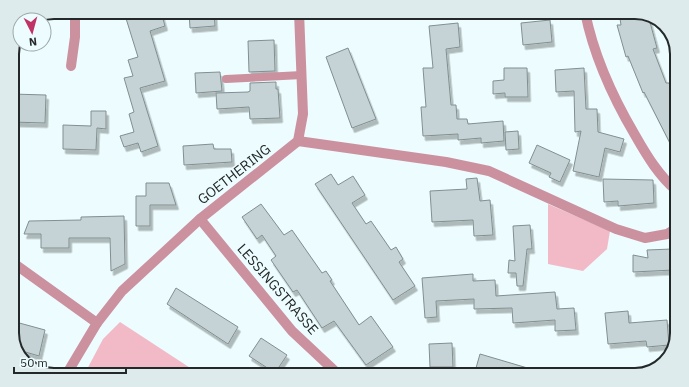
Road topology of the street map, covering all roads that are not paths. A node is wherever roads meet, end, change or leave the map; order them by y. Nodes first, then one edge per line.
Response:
1 (75, 19) edge
2 (299, 19) edge
3 (587, 19) edge
4 (71, 66) dead end
5 (302, 75) junction
6 (226, 79) dead end
7 (298, 141) junction
8 (670, 185) edge
9 (200, 218) junction
10 (670, 232) edge
11 (19, 267) edge
12 (97, 323) junction
13 (70, 368) edge
14 (332, 368) edge

1 - 4 street
2 - 5 street
3 - 8 street
5 - 6 lane
5 - 7 street
7 - 9 street, GOETHERING
7 - 10 street
9 - 12 street, GOETHERING
9 - 14 street, LESSINGSTRASSE
11 - 12 street
12 - 13 street, GOETHERING

